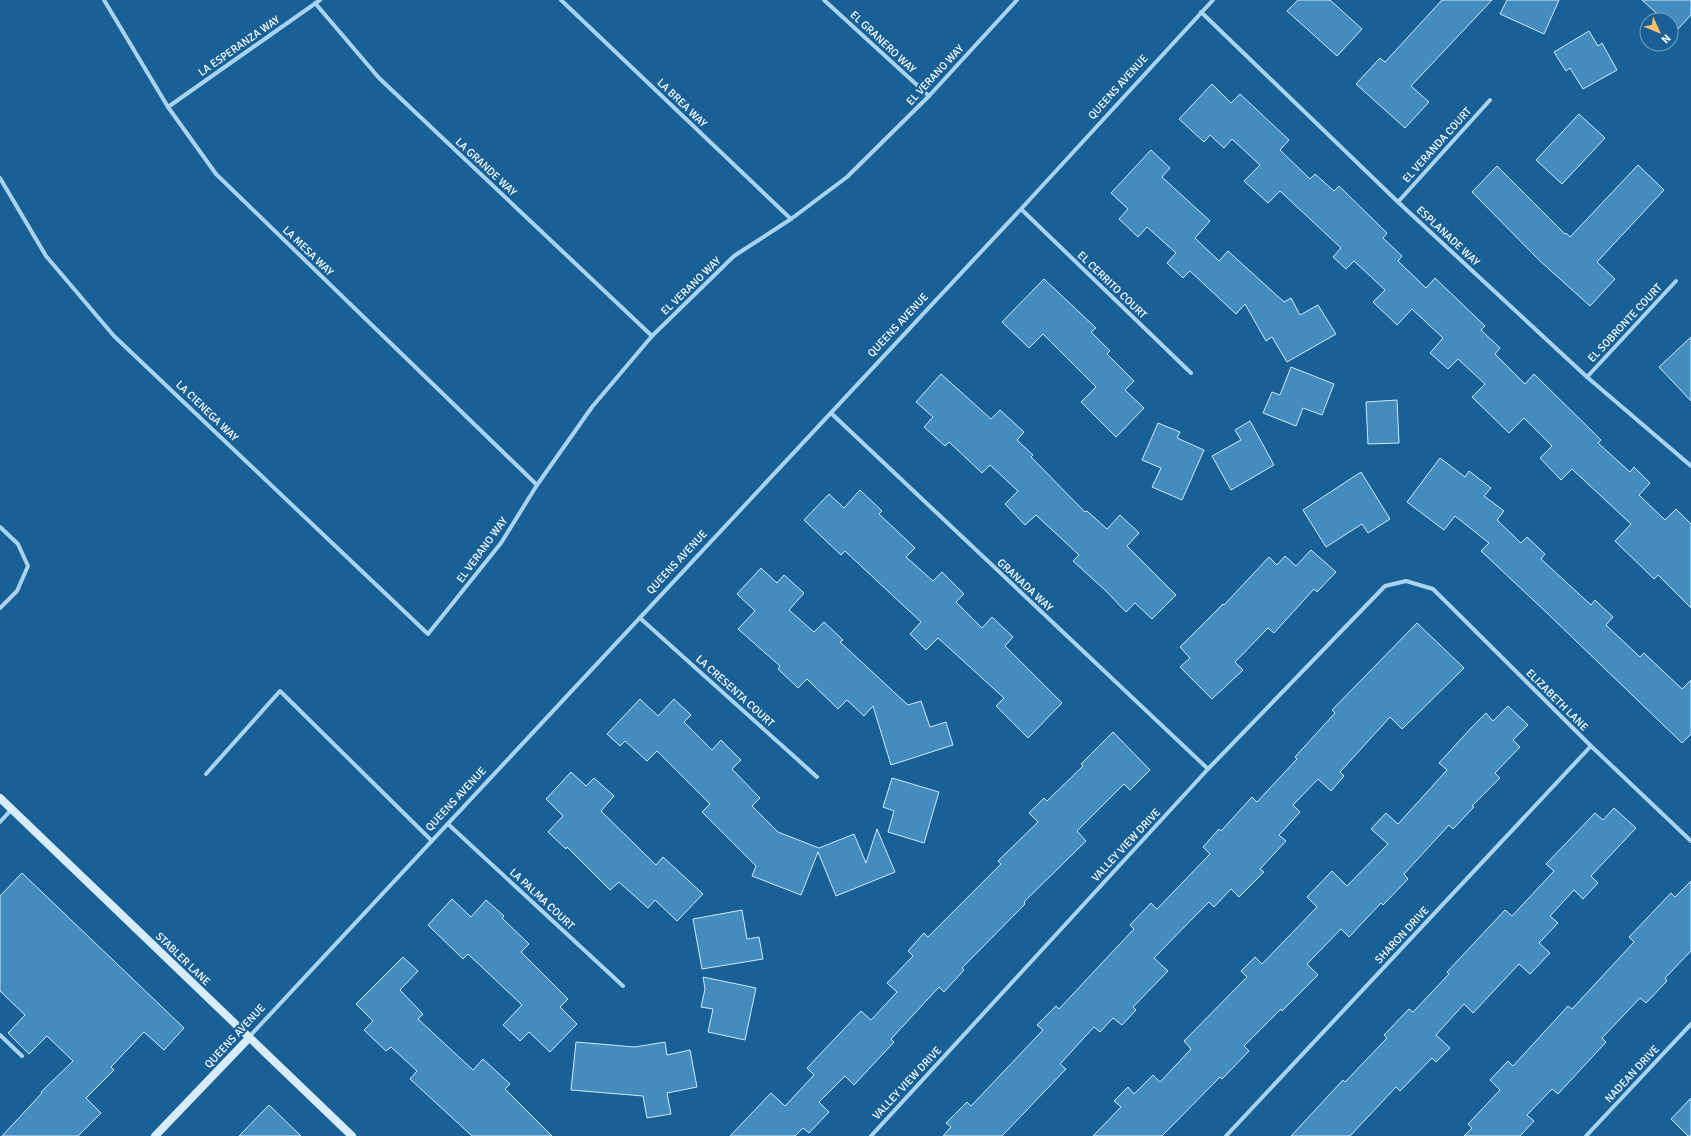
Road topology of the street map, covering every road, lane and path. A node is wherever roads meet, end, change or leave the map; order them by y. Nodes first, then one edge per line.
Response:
1 (104, 0) edge
2 (320, 0) edge
3 (561, 0) edge
4 (824, 0) edge
5 (1018, 0) edge
6 (1213, 0) edge
7 (315, 3) junction
8 (1201, 12) junction
9 (929, 96) junction
10 (1490, 100) dead end
11 (168, 107) junction
12 (0, 178) edge
13 (1398, 202) junction
14 (1021, 209) junction
15 (791, 219) junction
16 (1676, 281) dead end
17 (652, 336) junction
18 (1191, 373) dead end
19 (1587, 377) junction
20 (831, 413) junction
21 (1691, 466) edge
22 (537, 485) junction
23 (0, 527) edge
24 (1406, 581) joint
25 (0, 608) edge
26 (640, 618) junction
27 (428, 634) joint
28 (1591, 746) junction
29 (1208, 769) junction
30 (206, 774) dead end
31 (817, 777) dead end
32 (0, 798) edge
33 (12, 810) junction
34 (0, 822) edge
35 (448, 824) junction
36 (432, 841) junction
37 (1691, 841) edge
38 (623, 986) dead end
39 (1691, 1024) edge
40 (0, 1036) edge
41 (248, 1038) junction
42 (22, 1056) dead end
43 (1590, 1135) edge
44 (155, 1136) edge
45 (352, 1136) edge
46 (871, 1136) edge
47 (1226, 1136) edge

1 - 11 street, LA MESA WAY
2 - 7 street, LA ESPERANZA WAY
3 - 15 street, LA BREA WAY
4 - 9 street, EL GRANERO WAY
5 - 9 street, EL VERANO WAY
6 - 8 street, QUEENS AVENUE
7 - 11 street, LA ESPERANZA WAY
7 - 17 street, LA GRANDE WAY
8 - 13 street, ESPLANADE WAY
8 - 14 street, QUEENS AVENUE
9 - 15 street, EL VERANO WAY
10 - 13 street, EL VERANDA COURT
11 - 22 street, LA MESA WAY
12 - 27 street, LA CIENEGA WAY
13 - 19 street, ESPLANADE WAY
14 - 18 street, EL CERRITO COURT
14 - 20 street, QUEENS AVENUE
15 - 17 street, EL VERANO WAY
16 - 19 street, EL SOBRONTE COURT
17 - 22 street, EL VERANO WAY
19 - 21 street, ESPLANADE WAY
20 - 26 street, QUEENS AVENUE
20 - 29 street, GRANADA WAY
22 - 27 street, EL VERANO WAY
23 - 25 street
24 - 28 street, ELIZABETH LANE
24 - 29 street, VALLEY VIEW DRIVE
26 - 31 street, LA CRESENTA COURT
26 - 35 street, QUEENS AVENUE
28 - 37 street, ELIZABETH LANE
28 - 47 street, SHARON DRIVE
29 - 46 street, VALLEY VIEW DRIVE
30 - 36 street
32 - 33 street, STABLER LANE
33 - 34 street
33 - 41 street, STABLER LANE
35 - 36 street, QUEENS AVENUE
35 - 38 street, LA PALMA COURT
36 - 41 street, QUEENS AVENUE
39 - 43 street, NADEAN DRIVE
40 - 42 street
41 - 44 street, QUEENS AVENUE
41 - 45 street, STABLER LANE

